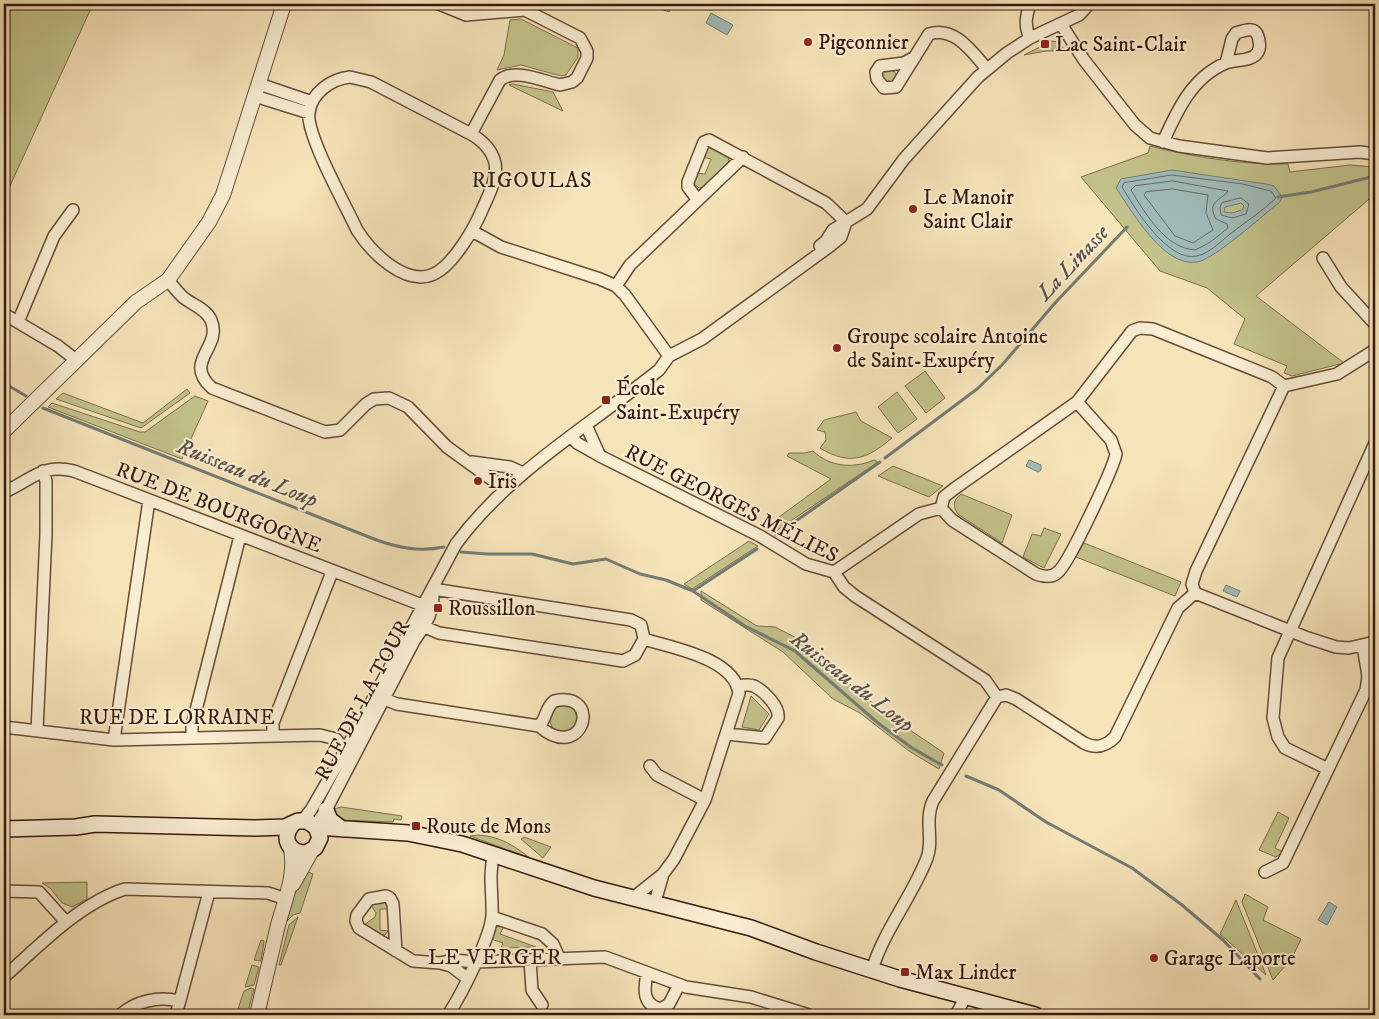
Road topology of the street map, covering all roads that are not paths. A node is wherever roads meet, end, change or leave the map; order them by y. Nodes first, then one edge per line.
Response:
1 (284, 4) edge
2 (439, 4) edge
3 (1030, 4) edge
4 (1089, 4) edge
5 (1062, 27) junction
6 (1030, 38) junction
7 (915, 57) dead end
8 (1226, 63) dead end
9 (988, 69) junction
10 (257, 90) junction
11 (310, 108) junction
12 (472, 134) junction
13 (1163, 142) junction
14 (1375, 154) edge
15 (743, 157) junction
16 (697, 199) junction
17 (73, 210) dead end
18 (846, 222) junction
19 (472, 231) junction
20 (1323, 258) dead end
21 (168, 280) junction
22 (616, 286) junction
23 (4, 314) edge
24 (18, 322) junction
25 (1375, 324) edge
26 (1375, 350) edge
27 (669, 356) junction
28 (76, 360) junction
29 (1284, 386) junction
30 (1076, 402) junction
31 (586, 425) junction
32 (4, 431) edge
33 (571, 436) junction
34 (1375, 443) edge
35 (600, 456) junction
36 (468, 461) junction
37 (43, 471) junction
38 (523, 473) junction
39 (505, 489) junction
40 (4, 492) edge
41 (149, 500) junction
42 (941, 508) junction
43 (240, 536) junction
44 (332, 572) junction
45 (834, 572) junction
46 (433, 589) junction
47 (1195, 593) junction
48 (422, 605) junction
49 (419, 626) junction
50 (1291, 631) junction
51 (644, 639) junction
52 (1375, 642) edge
53 (1363, 646) junction
54 (738, 686) junction
55 (997, 697) junction
56 (384, 699) junction
57 (539, 726) dead end
58 (4, 727) edge
59 (37, 731) junction
60 (727, 734) junction
61 (273, 735) junction
62 (192, 738) junction
63 (114, 740) junction
64 (345, 751) junction
65 (650, 766) dead end
66 (1328, 769) junction
67 (705, 800) junction
68 (326, 810) junction
69 (306, 825) junction
70 (255, 828) junction
71 (345, 829) junction
72 (4, 830) edge
73 (290, 847) junction
74 (315, 848) junction
75 (494, 854) junction
76 (1265, 872) dead end
77 (663, 874) junction
78 (4, 891) edge
79 (208, 892) junction
80 (288, 894) junction
81 (633, 898) junction
82 (655, 902) junction
83 (492, 917) junction
84 (66, 922) junction
85 (396, 951) junction
86 (559, 958) junction
87 (530, 960) junction
88 (476, 962) junction
89 (440, 963) junction
90 (872, 970) junction
91 (647, 973) junction
92 (4, 977) edge
93 (467, 978) junction
94 (679, 985) junction
95 (965, 998) junction
96 (179, 1001) junction
97 (542, 1005) dead end
98 (120, 1015) edge
99 (176, 1015) edge
100 (259, 1015) edge
101 (448, 1015) edge
102 (809, 1015) edge
103 (956, 1015) edge
104 (1035, 1015) edge

1 - 10 street
2 - 12 street
3 - 6 street
4 - 5 street
5 - 6 street
5 - 13 street
6 - 9 street
7 - 9 street
8 - 13 street
9 - 18 street
10 - 11 street
10 - 21 street
11 - 12 street
11 - 19 street
12 - 19 street
13 - 14 street
15 - 16 street
15 - 16 street
15 - 18 street
16 - 22 street
17 - 24 street
18 - 27 street
19 - 22 street
20 - 25 street
21 - 28 street
21 - 36 street
22 - 27 street
23 - 24 street
24 - 28 street
26 - 29 street
27 - 31 street, RUE DE LA TOUR
28 - 32 street
29 - 30 street
29 - 47 street
30 - 42 street
30 - 42 street
31 - 33 street, RUE DE LA TOUR
31 - 35 street, RUE GEORGES MÉLIES
33 - 35 street, RUE GEORGES MÉLIES
33 - 38 street, RUE DE LA TOUR
34 - 50 street
35 - 45 street, RUE GEORGES MÉLIES
36 - 38 street
36 - 39 street
37 - 40 street, RUE DE BOURGOGNE
37 - 41 street, RUE DE BOURGOGNE
37 - 59 street
38 - 39 street, RUE DE LA TOUR
39 - 46 street, RUE DE LA TOUR
41 - 43 street, RUE DE BOURGOGNE
41 - 63 street
42 - 45 street
43 - 44 street, RUE DE BOURGOGNE
43 - 62 street
44 - 48 street, RUE DE BOURGOGNE
44 - 61 street
45 - 55 street, RUE GEORGES MÉLIES
46 - 48 street, RUE DE LA TOUR
46 - 49 street, RUE DE LA TOUR
46 - 51 street
47 - 50 street
47 - 55 street
48 - 49 street, RUE DE LA TOUR
49 - 51 street
49 - 56 street, RUE DE LA TOUR
49 - 64 street, RUE DE LA TOUR
50 - 53 street
50 - 66 street
51 - 54 street
52 - 53 street
53 - 66 street
54 - 60 street
54 - 60 street
55 - 90 street
56 - 57 street
56 - 68 street, RUE DE LA TOUR
58 - 59 street, RUE DE LORRAINE
59 - 63 street, RUE DE LORRAINE
60 - 67 street
61 - 62 street, RUE DE LORRAINE
61 - 64 street, RUE DE LORRAINE
62 - 63 street, RUE DE LORRAINE
64 - 69 street, RUE DE LA TOUR
65 - 67 street
66 - 76 street
67 - 77 street
68 - 69 street, RUE DE LA TOUR
68 - 71 main road
69 - 70 main road
69 - 71 main road
69 - 73 main road
69 - 74 main road
70 - 72 main road
70 - 73 main road
71 - 74 main road
71 - 75 main road
73 - 74 main road
73 - 80 street
74 - 80 street
75 - 81 main road
75 - 83 street
77 - 81 street
77 - 82 street
78 - 84 street
79 - 80 street
79 - 84 street
79 - 96 street
80 - 100 street
81 - 82 main road
82 - 90 main road
83 - 86 street
83 - 88 street
84 - 92 street
85 - 85 street
85 - 89 street
86 - 87 street
86 - 91 street
87 - 88 street
87 - 97 street
88 - 89 street
88 - 93 street
89 - 93 street
90 - 95 main road
91 - 94 street
91 - 94 street
93 - 101 street
94 - 102 street
95 - 103 street
95 - 104 main road
96 - 98 street
96 - 99 street

